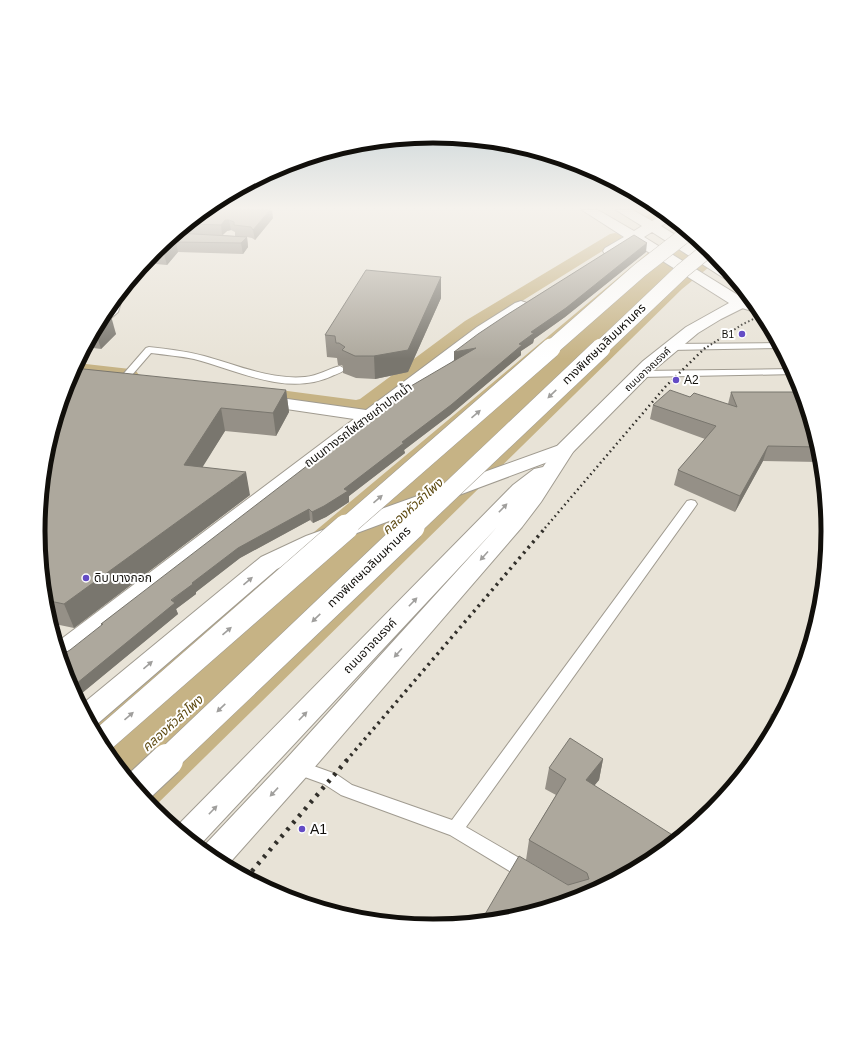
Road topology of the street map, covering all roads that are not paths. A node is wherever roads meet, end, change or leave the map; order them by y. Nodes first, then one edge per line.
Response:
1 (662, 260) edge
2 (673, 260) edge
3 (688, 260) edge
4 (535, 298) edge
5 (741, 299) edge
6 (775, 346) edge
7 (670, 347) junction
8 (340, 369) dead end
9 (787, 372) edge
10 (640, 374) junction
11 (115, 380) joint
12 (145, 384) edge
13 (246, 398) edge
14 (370, 416) junction
15 (561, 454) junction
16 (691, 504) dead end
17 (64, 650) edge
18 (90, 713) edge
19 (104, 738) edge
20 (297, 766) junction
21 (139, 786) edge
22 (455, 829) junction
23 (190, 834) edge
24 (217, 854) edge
25 (542, 880) edge

19 -> 1 main road, bridge
2 - 5 main road
3 -> 21 main road, ทางพิเศษเฉลิมมหานคร, bridge
4 - 14 main road, ถนนทางรถไฟสายเก่าปากน้ำ
5 - 7 main road, ถนนอาจณรงค์
6 - 7 lane
7 - 10 main road, ถนนอาจณรงค์
8 - 11 lane
9 - 10 lane
10 - 15 main road, ถนนอาจณรงค์
11 - 12 main road
13 - 14 main road
14 - 17 main road, ถนนทางรถไฟสายเก่าปากน้ำ
18 -> 15 main road
15 -> 20 main road, ถนนอาจณรงค์
23 -> 15 main road, ถนนอาจณรงค์
16 - 22 lane
20 - 22 lane
20 -> 24 main road, ถนนอาจณรงค์
22 - 25 lane

